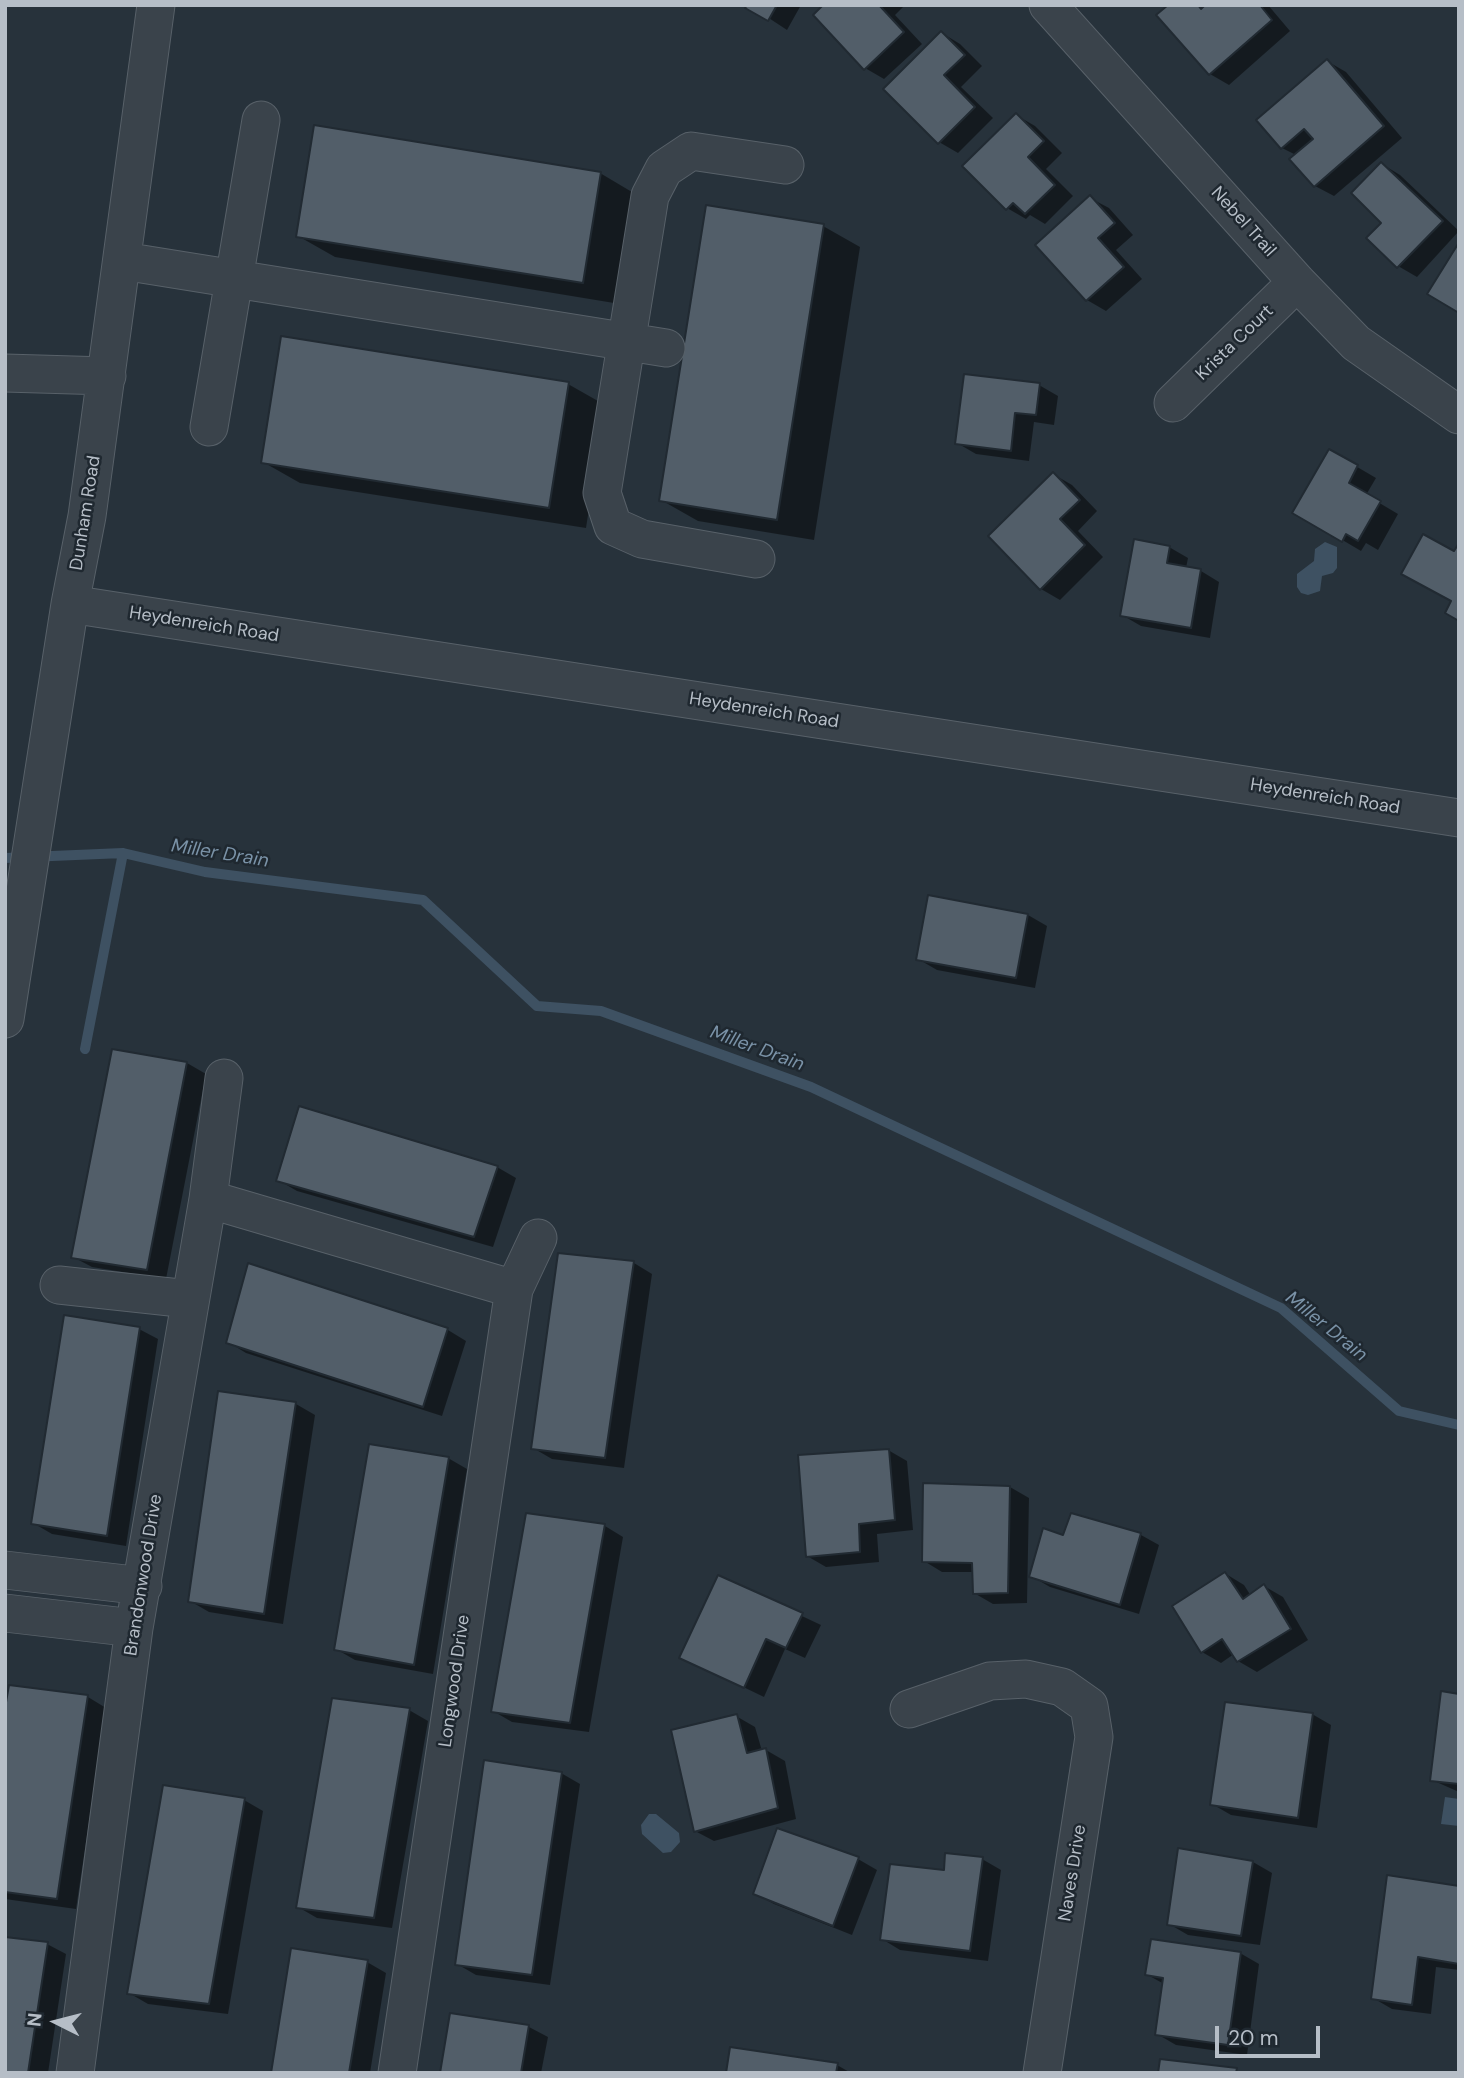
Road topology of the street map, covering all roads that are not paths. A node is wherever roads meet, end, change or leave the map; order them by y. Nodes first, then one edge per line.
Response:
1 (156, 5) edge
2 (1048, 5) edge
3 (261, 120) dead end
4 (785, 165) dead end
5 (123, 261) junction
6 (235, 278) junction
7 (1297, 282) junction
8 (627, 342) junction
9 (666, 348) dead end
10 (5, 373) edge
11 (107, 376) junction
12 (1172, 403) dead end
13 (1459, 415) edge
14 (209, 427) dead end
15 (756, 559) dead end
16 (70, 604) junction
17 (1459, 818) edge
18 (5, 1018) edge
19 (224, 1078) dead end
20 (208, 1199) junction
21 (538, 1238) dead end
22 (59, 1285) dead end
23 (514, 1289) junction
24 (189, 1299) junction
25 (5, 1570) edge
26 (143, 1586) junction
27 (5, 1613) edge
28 (134, 1629) junction
29 (909, 1710) dead end
30 (75, 2073) edge
31 (397, 2073) edge
32 (1042, 2073) edge

1 - 5 street, Dunham Road
2 - 7 street, Nebel Trail
3 - 6 street
4 - 8 street
5 - 6 street
5 - 11 street, Dunham Road
6 - 8 street
6 - 14 street
7 - 12 street, Krista Court
7 - 13 street, Nebel Trail
8 - 9 street
8 - 15 street
10 - 11 street
11 - 16 street, Dunham Road
16 - 17 street, Heydenreich Road
16 - 18 street, Dunham Road
19 - 20 street, Brandonwood Drive
20 - 23 street
20 - 24 street, Brandonwood Drive
21 - 23 street, Longwood Drive
22 - 24 street
23 - 31 street, Longwood Drive
24 - 26 street, Brandonwood Drive
25 - 26 street
26 - 28 street, Brandonwood Drive
27 - 28 street
28 - 30 street, Brandonwood Drive
29 - 32 street, Naves Drive

